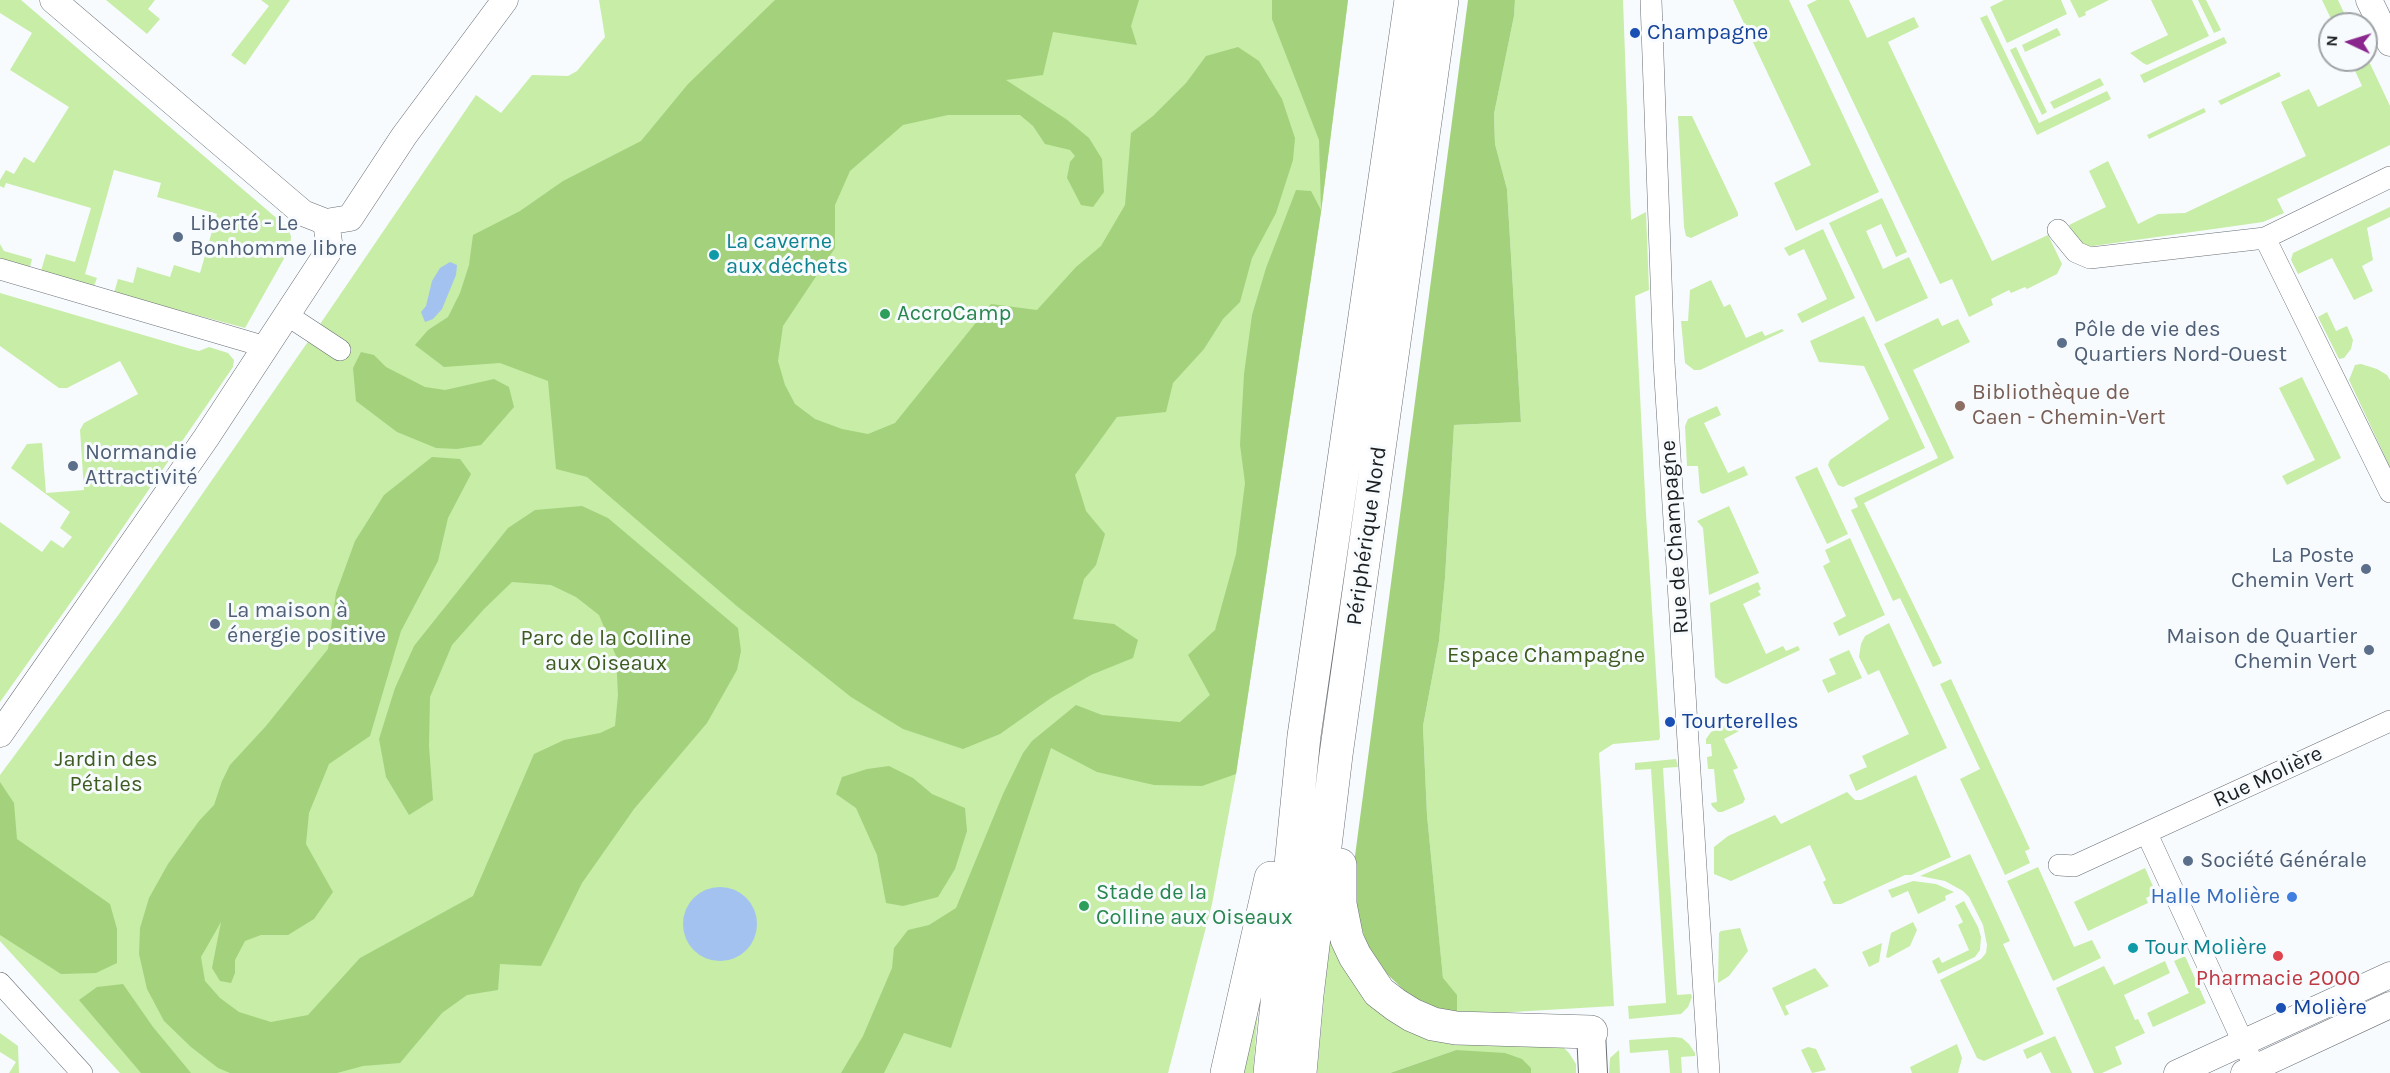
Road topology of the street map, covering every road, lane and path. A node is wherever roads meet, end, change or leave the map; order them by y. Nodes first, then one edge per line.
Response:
1 (53, 0) edge
2 (505, 0) edge
3 (1411, 0) edge
4 (1442, 0) edge
5 (1651, 0) edge
6 (2369, 0) edge
7 (2390, 43) edge
8 (2390, 177) edge
9 (326, 222) junction
10 (2058, 230) dead end
11 (2265, 238) junction
12 (0, 269) edge
13 (286, 315) junction
14 (266, 346) junction
15 (340, 350) dead end
16 (2390, 492) edge
17 (2390, 721) edge
18 (0, 734) edge
19 (1304, 736) junction
20 (1336, 755) junction
21 (2147, 834) junction
22 (2059, 865) dead end
23 (2384, 977) edge
24 (0, 983) edge
25 (2390, 1006) edge
26 (1591, 1032) joint
27 (2243, 1042) junction
28 (2249, 1070) edge
29 (82, 1073) edge
30 (1227, 1073) edge
31 (1270, 1073) edge
32 (1300, 1073) edge
33 (1593, 1073) edge
34 (1709, 1073) edge
35 (2177, 1073) edge

1 - 9 street
2 - 9 street
3 - 19 highway, Périphérique Nord
4 - 20 highway, Périphérique Nord
5 - 34 street, Rue de Champagne
6 - 7 street
8 - 11 street
9 - 13 street
10 - 11 street
11 - 16 street
12 - 14 street
13 - 14 street
13 - 15 street
14 - 18 street
17 - 21 street, Rue Molière
19 - 30 highway
19 - 31 highway, Périphérique Nord
20 - 26 highway
20 - 32 highway, Périphérique Nord
21 - 22 street, Rue Molière
21 - 27 street
23 - 25 street
23 - 27 street
24 - 29 street
25 - 28 street
26 - 33 main road
27 - 28 street
27 - 35 street

